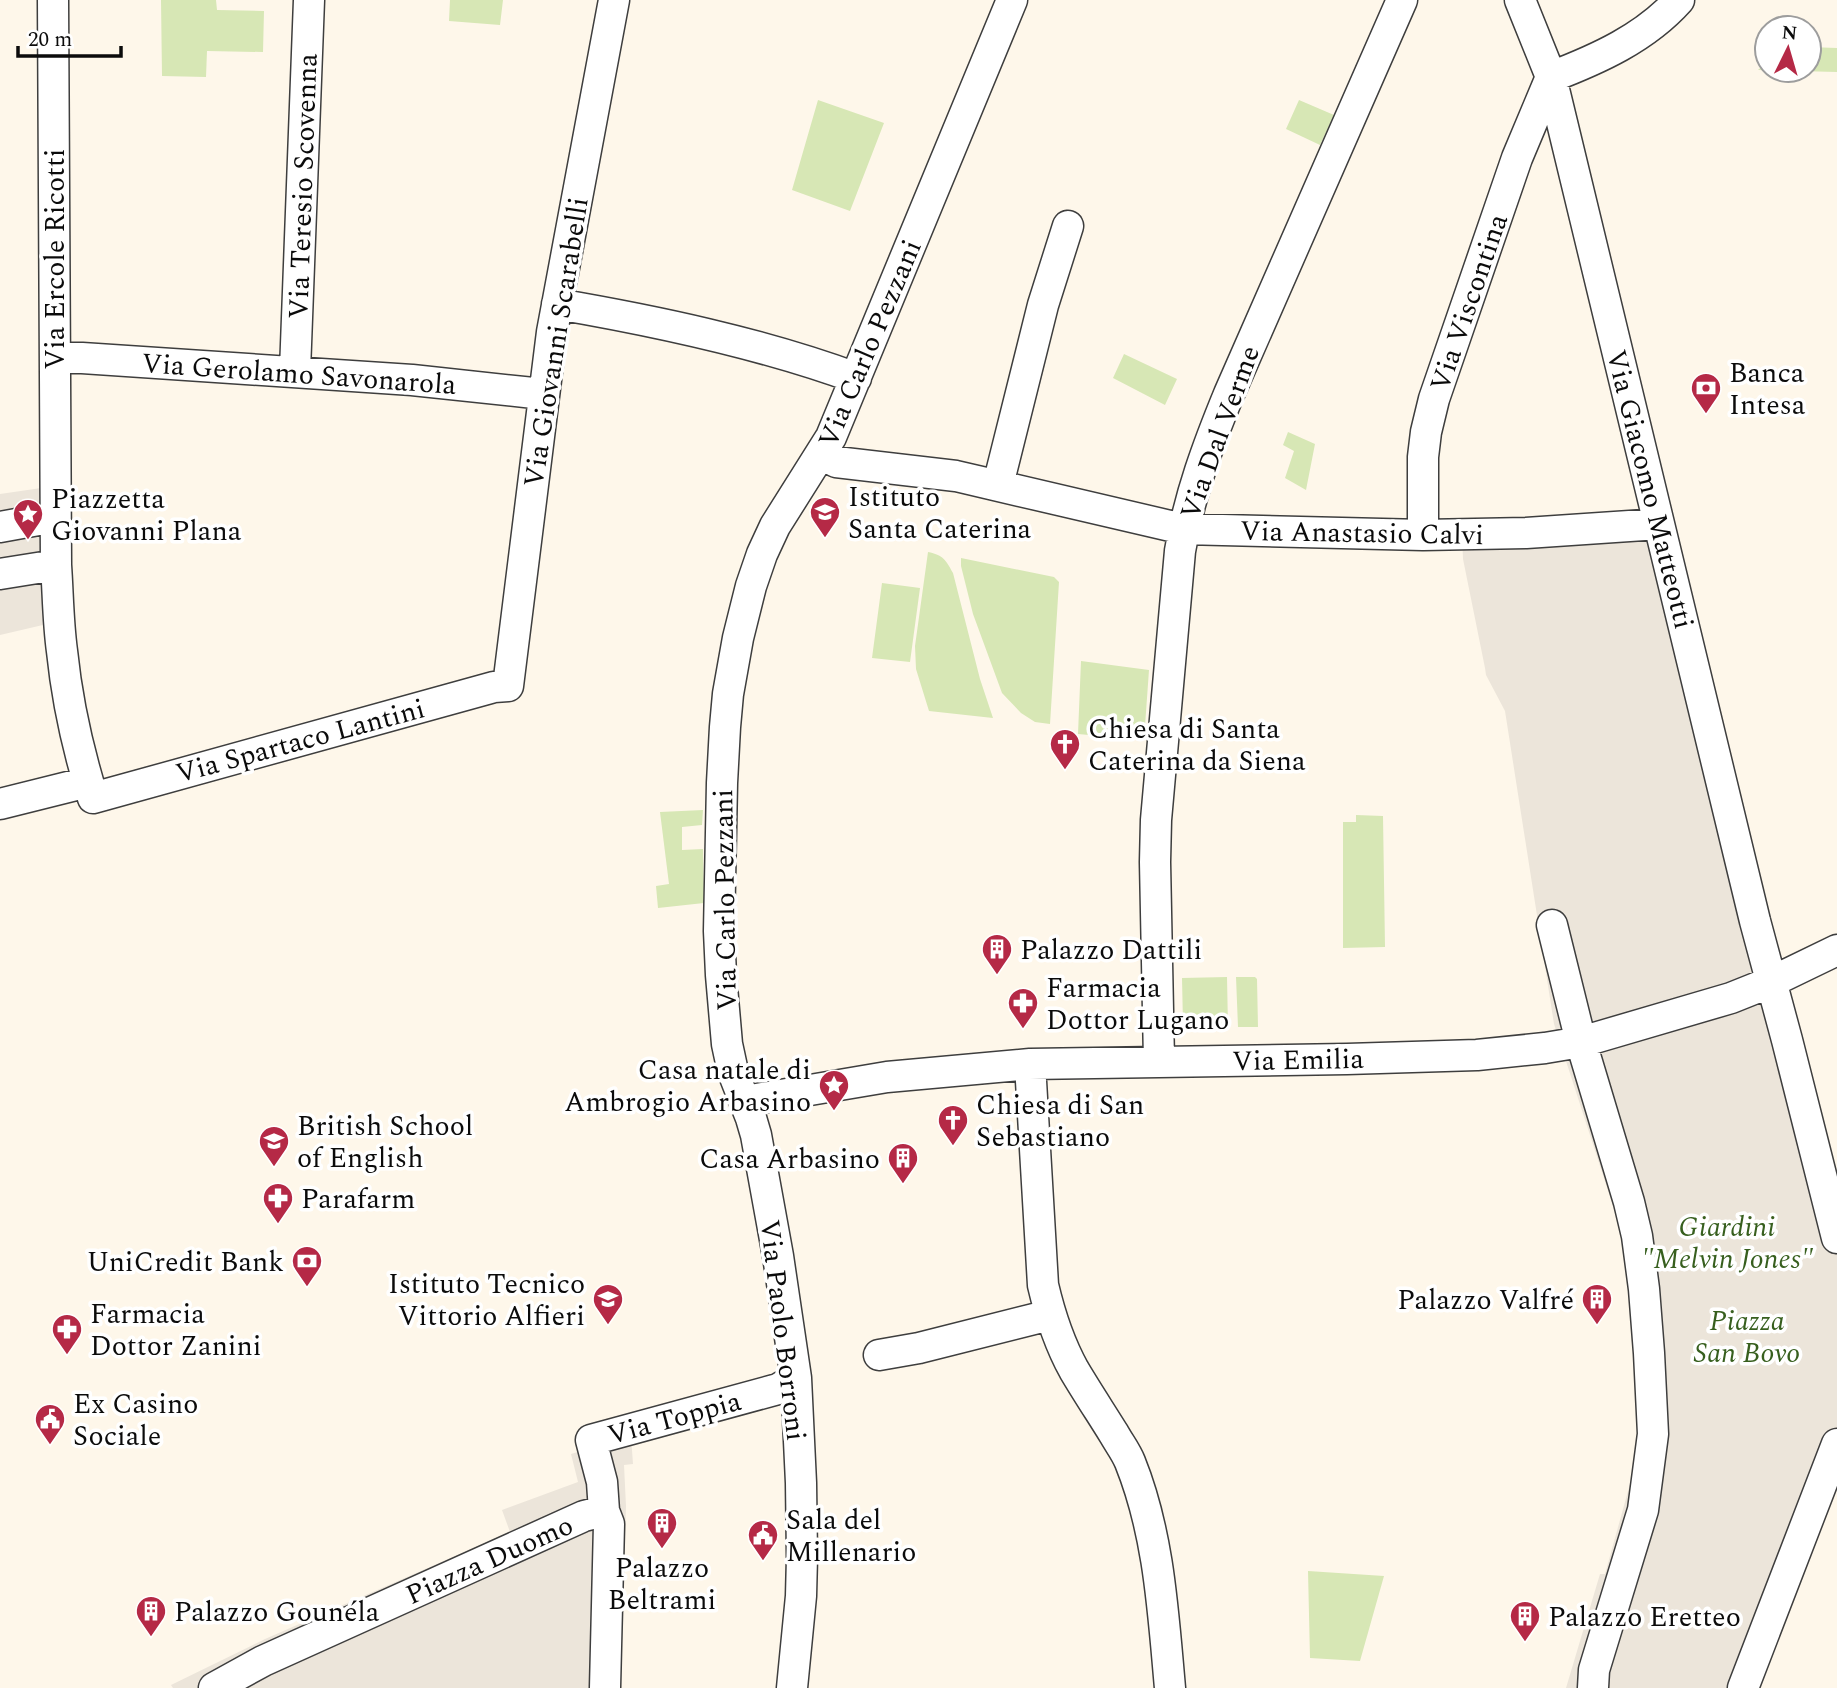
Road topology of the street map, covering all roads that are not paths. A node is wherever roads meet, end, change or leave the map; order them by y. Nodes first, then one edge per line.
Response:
1 (53, 0) edge
2 (309, 0) edge
3 (614, 0) edge
4 (1012, 0) edge
5 (1402, 0) edge
6 (1520, 0) edge
7 (1679, 0) edge
8 (1551, 77) junction
9 (1068, 226) dead end
10 (556, 304) junction
11 (55, 357) junction
12 (295, 371) junction
13 (856, 378) junction
14 (543, 394) junction
15 (822, 454) junction
16 (998, 485) junction
17 (55, 517) junction
18 (1659, 524) junction
19 (0, 527) edge
20 (1183, 529) junction
21 (1423, 535) junction
22 (55, 565) junction
23 (0, 574) edge
24 (508, 686) joint
25 (91, 790) junction
26 (0, 804) edge
27 (1552, 925) dead end
28 (1837, 950) edge
29 (1771, 982) junction
30 (1581, 1042) junction
31 (1159, 1061) junction
32 (1030, 1064) junction
33 (745, 1101) junction
34 (1837, 1238) edge
35 (1050, 1315) junction
36 (878, 1355) dead end
37 (796, 1378) junction
38 (1837, 1444) edge
39 (604, 1511) junction
40 (214, 1688) edge
41 (605, 1688) edge
42 (792, 1688) edge
43 (1170, 1688) edge
44 (1593, 1688) edge
45 (1744, 1688) edge

1 - 11 street, Via Ercole Ricotti
2 - 12 street, Via Teresio Scovenna
3 - 10 street, Via Giovanni Scarabelli
4 - 13 street, Via Carlo Pezzani
5 - 20 street, Via Dal Verme
6 - 8 street, Via Giacomo Matteotti
7 - 8 street
8 - 18 street, Via Giacomo Matteotti
8 - 21 street, Via Viscontina
9 - 16 street
10 - 13 street
10 - 14 street, Via Giovanni Scarabelli
11 - 12 street, Via Gerolamo Savonarola
11 - 17 street, Via Ercole Ricotti
12 - 14 street, Via Gerolamo Savonarola
13 - 15 street, Via Carlo Pezzani
14 - 24 street, Via Giovanni Scarabelli
15 - 16 street, Via Anastasio Calvi
15 - 33 street, Via Carlo Pezzani
16 - 20 street, Via Anastasio Calvi
17 - 19 street
17 - 22 street, Via Ercole Ricotti
18 - 21 street, Via Anastasio Calvi
18 - 29 street, Via Giacomo Matteotti
20 - 21 street, Via Anastasio Calvi
20 - 31 street, Via Dal Verme
22 - 23 street
22 - 25 street, Via Ercole Ricotti
24 - 25 street, Via Spartaco Lantini
25 - 26 street, Via Spartaco Lantini
27 - 30 street
28 - 29 street, Via Emilia
29 - 30 street, Via Emilia
29 - 34 street, Via Giacomo Matteotti
30 - 31 street, Via Emilia
30 - 44 street
31 - 32 street, Via Emilia
32 - 33 street, Via Emilia
32 - 35 street
33 - 37 street, Via Paolo Borroni
35 - 36 street
35 - 43 street
37 - 39 street, Via Toppia
37 - 42 street, Via Paolo Borroni
38 - 45 street
39 - 40 street, Piazza Duomo
39 - 41 street, Piazza Duomo

